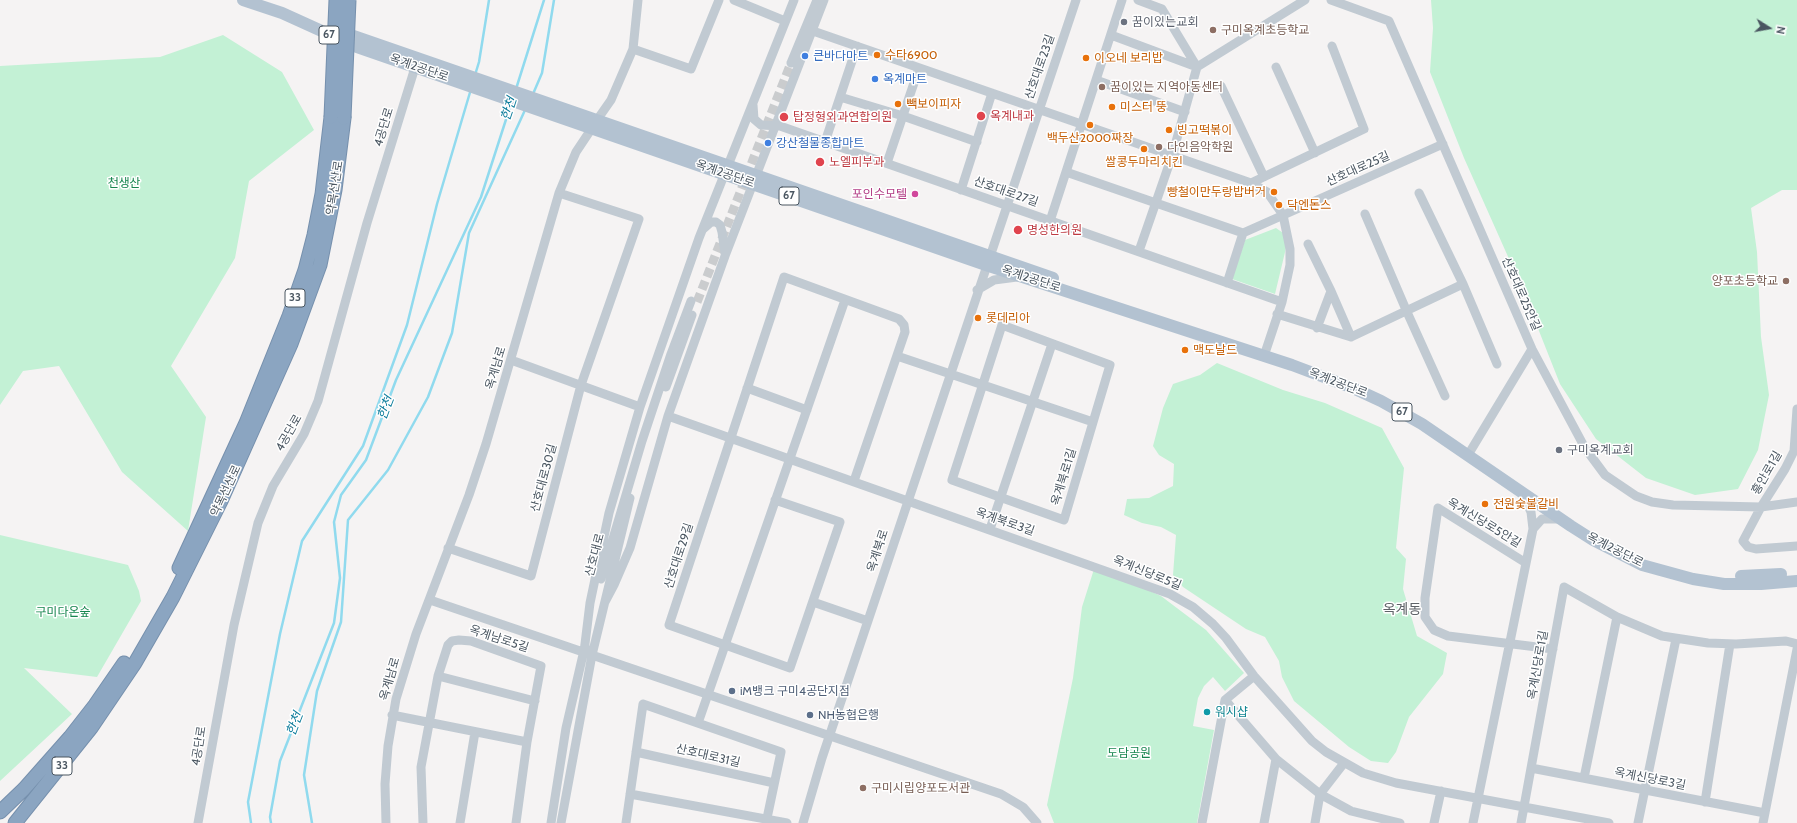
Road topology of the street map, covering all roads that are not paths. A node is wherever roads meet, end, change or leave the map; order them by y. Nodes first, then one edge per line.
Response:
1 (243, 0) edge
2 (264, 0) edge
3 (336, 0) edge
4 (349, 0) edge
5 (638, 0) edge
6 (719, 0) edge
7 (734, 0) edge
8 (794, 0) edge
9 (811, 0) edge
10 (817, 0) edge
11 (824, 0) edge
12 (1076, 0) edge
13 (1122, 0) edge
14 (1138, 0) edge
15 (1305, 0) edge
16 (1331, 0) edge
17 (785, 21) junction
18 (813, 31) junction
19 (1111, 35) junction
20 (857, 46) junction
21 (1332, 46) dead end
22 (633, 50) junction
23 (417, 62) junction
24 (1197, 67) junction
25 (1276, 67) dead end
26 (919, 68) junction
27 (1096, 80) junction
28 (1221, 86) dead end
29 (992, 93) junction
30 (840, 97) junction
31 (754, 102) junction
32 (1038, 109) junction
33 (1184, 112) junction
34 (903, 116) junction
35 (337, 117) junction
36 (594, 124) junction
37 (1082, 124) junction
38 (776, 125) junction
39 (825, 142) junction
40 (977, 142) junction
41 (1443, 144) junction
42 (1315, 153) junction
43 (1172, 156) junction
44 (887, 163) junction
45 (725, 169) junction
46 (1066, 172) junction
47 (1264, 177) junction
48 (755, 180) junction
49 (1251, 183) junction
50 (961, 190) junction
51 (559, 193) junction
52 (1419, 193) dead end
53 (1156, 202) junction
54 (1006, 205) junction
55 (1365, 214) dead end
56 (1283, 215) junction
57 (1050, 221) junction
58 (702, 230) junction
59 (1244, 233) junction
60 (1308, 244) dead end
61 (1140, 251) junction
62 (725, 256) junction
63 (987, 260) junction
64 (1023, 277) junction
65 (1227, 282) junction
66 (1463, 284) junction
67 (978, 290) junction
68 (1331, 291) junction
69 (845, 300) junction
70 (1282, 302) junction
71 (1407, 312) junction
72 (1278, 314) junction
73 (1317, 328) junction
74 (1351, 337) junction
75 (1052, 344) junction
76 (1532, 349) junction
77 (1265, 353) junction
78 (897, 356) junction
79 (511, 360) junction
80 (1497, 364) dead end
81 (950, 373) junction
82 (581, 385) junction
83 (983, 385) junction
84 (747, 388) junction
85 (1445, 396) dead end
86 (1033, 401) junction
87 (640, 407) junction
88 (1797, 409) edge
89 (807, 410) junction
90 (668, 416) junction
91 (1093, 422) junction
92 (731, 438) junction
93 (1470, 451) junction
94 (1795, 451) edge
95 (790, 459) junction
96 (854, 481) junction
97 (1522, 493) junction
98 (1001, 498) junction
99 (776, 500) junction
100 (908, 500) junction
101 (1797, 502) edge
102 (1761, 507) junction
103 (1560, 519) junction
104 (990, 529) junction
105 (1533, 529) junction
106 (1797, 546) edge
107 (448, 548) junction
108 (1526, 562) junction
109 (1095, 566) joint
110 (1797, 573) edge
111 (1797, 581) edge
112 (430, 600) junction
113 (605, 602) junction
114 (813, 602) junction
115 (1617, 617) junction
116 (868, 621) junction
117 (1676, 639) junction
118 (1510, 643) junction
119 (1730, 644) junction
120 (1797, 644) edge
121 (725, 645) junction
122 (1797, 648) edge
123 (1553, 649) junction
124 (588, 654) junction
125 (438, 676) junction
126 (1254, 676) junction
127 (708, 694) junction
128 (1225, 700) junction
129 (534, 701) junction
130 (101, 705) junction
131 (392, 715) junction
132 (429, 722) junction
133 (698, 723) junction
134 (475, 732) junction
135 (830, 736) junction
136 (527, 742) junction
137 (636, 752) junction
138 (1276, 759) junction
139 (1344, 763) junction
140 (1531, 768) junction
141 (1584, 778) junction
142 (774, 783) junction
143 (1645, 790) junction
144 (1441, 792) junction
145 (630, 794) junction
146 (1320, 794) junction
147 (1477, 797) junction
148 (1705, 802) junction
149 (1524, 806) junction
150 (0, 812) edge
151 (1765, 813) junction
152 (1372, 820) edge
153 (1581, 820) edge
154 (767, 821) edge
155 (15, 823) edge
156 (198, 823) edge
157 (386, 823) edge
158 (423, 823) edge
159 (460, 823) edge
160 (516, 823) edge
161 (551, 823) edge
162 (561, 823) edge
163 (626, 823) edge
164 (787, 823) edge
165 (803, 823) edge
166 (1037, 823) edge
167 (1202, 823) edge
168 (1264, 823) edge
169 (1315, 823) edge
170 (1400, 823) edge
171 (1434, 823) edge
172 (1473, 823) edge
173 (1521, 823) edge
174 (1609, 823) edge
175 (1638, 823) edge
176 (1763, 823) edge

1 - 23 main road, 옥계2공단로 / 67
2 - 23 main road, 옥계2공단로 / 67
3 - 35 highway, 33, bridge
4 - 35 highway, 33, bridge
5 - 22 street, 옥계남로
6 - 22 street
7 - 17 street
8 - 17 street
9 - 10 street
11 - 18 street
12 - 32 street, 산호대로23길
13 - 19 street
14 - 24 street
15 - 24 street
16 - 41 street, 산호대로25안길
17 - 31 street
18 - 20 street
18 - 38 street
19 - 24 street
19 - 27 street
20 - 26 street
20 - 30 street
21 - 42 street
22 - 36 street, 옥계남로
23 - 36 main road, 옥계2공단로 / 67
23 - 156 street, 4공단로
24 - 33 street
25 - 42 street
26 - 29 street
26 - 34 street
27 - 33 street
27 - 37 street
28 - 47 street
29 - 32 street
29 - 40 street
30 - 34 street
30 - 39 street
31 - 38 street, 산호대로27길
31 - 45 street
32 - 37 street
32 - 54 street, 산호대로23길
33 - 43 street
34 - 40 street
34 - 44 street
35 - 130 highway, 약목선산로 / 33
35 - 130 highway, 약목선산로 / 33
36 - 45 main road, 옥계2공단로 / 67
36 - 51 street, 옥계남로
37 - 43 street
37 - 46 street
38 - 39 street, 산호대로27길
38 - 48 street
39 - 44 street, 산호대로27길
40 - 50 street
41 - 56 street, 산호대로25길
41 - 76 street, 산호대로25안길
42 - 47 street
43 - 49 street
43 - 53 street
44 - 50 street, 산호대로27길
45 - 48 main road, 옥계2공단로 / 67
45 - 58 street
46 - 53 street
46 - 57 street
47 - 49 street
48 - 62 street
48 - 63 main road, 옥계2공단로 / 67
49 - 56 street
50 - 54 street, 산호대로27길
51 - 79 street, 옥계남로
51 - 82 street, 산호대로30길
52 - 66 street
53 - 59 street
53 - 61 street
54 - 57 street, 산호대로27길
54 - 63 street, 산호대로23길
55 - 71 street
56 - 59 street, 산호대로25길
56 - 70 street
57 - 61 street, 산호대로27길
58 - 62 street
58 - 87 street
59 - 65 street
60 - 68 street
61 - 65 street, 산호대로27길
62 - 90 street
63 - 64 main road, 옥계2공단로 / 67
63 - 67 street, 옥계북로
63 - 77 main road, 옥계2공단로 / 67
64 - 67 street
64 - 77 main road, 옥계2공단로 / 67
65 - 70 street, 산호대로27길
66 - 71 street
66 - 80 street
67 - 81 street, 옥계북로
68 - 73 street
68 - 74 street
69 - 78 street, 산호대로29길
69 - 84 street, 산호대로29길
69 - 89 street
70 - 72 street
71 - 74 street
71 - 85 street
72 - 73 street
72 - 77 street
73 - 74 street
75 - 83 street, 옥계북로1길
75 - 86 street
75 - 91 street, 옥계북로1길
76 - 93 street
76 - 102 street, 산호대로25안길
77 - 93 main road, 옥계2공단로 / 67
78 - 81 street
78 - 96 street, 산호대로29길
79 - 82 street
79 - 107 street, 옥계남로
81 - 83 street
81 - 100 street, 옥계북로
82 - 87 street
82 - 107 street, 산호대로30길
83 - 86 street
83 - 98 street, 옥계북로1길
84 - 89 street
84 - 92 street, 산호대로29길
86 - 91 street
86 - 98 street
87 - 124 street
88 - 94 street, 흥안로1길
89 - 95 street
90 - 92 street
90 - 113 street
91 - 98 street, 옥계북로1길
92 - 95 street
92 - 121 street, 산호대로29길
93 - 97 main road, 옥계2공단로 / 67
93 - 110 main road, 옥계2공단로 / 67
94 - 102 street, 흥안로1길
95 - 96 street
95 - 99 street
96 - 100 street
97 - 103 main road, 옥계2공단로 / 67
97 - 105 street, 옥계신당로5안길
98 - 104 street
99 - 114 street, 산호대로29길
99 - 121 street
100 - 104 street, 옥계북로3길
100 - 116 street, 옥계북로
101 - 102 street, 흥안로1길
102 - 106 street, 흥안로1길
103 - 105 street, 옥계신당로5안길
103 - 111 main road, 옥계2공단로 / 67
104 - 109 street, 옥계북로3길
105 - 108 street, 옥계신당로5안길
107 - 112 street, 옥계남로
108 - 118 street, 옥계신당로5안길
108 - 118 street, 옥계신당로5안길
109 - 126 street, 옥계신당로5길
112 - 124 street
112 - 131 street, 옥계남로
113 - 124 street, 산호대로
113 - 124 street, 산호대로
114 - 116 street
114 - 121 street, 산호대로29길
115 - 117 street, 옥계신당로1길
115 - 123 street, 옥계신당로1길
115 - 141 street
116 - 135 street, 옥계북로
117 - 119 street, 옥계신당로1길
117 - 143 street
118 - 123 street
118 - 147 street, 옥계신당로5안길
119 - 120 street, 옥계신당로1길
119 - 148 street
121 - 127 street
122 - 151 street
123 - 140 street, 옥계신당로1길
124 - 127 street
124 - 161 street, 산호대로
124 - 162 street, 산호대로
125 - 129 street
125 - 129 street, 옥계남로5길
125 - 132 street, 옥계남로5길
126 - 128 street
126 - 139 street, 옥계신당로5길
127 - 133 street
127 - 135 street
128 - 138 street
128 - 167 street
129 - 136 street, 옥계남로5길
130 - 150 highway, 약목선산로 / 33
130 - 155 highway, 약목선산로 / 33
131 - 132 street
131 - 157 street, 옥계남로
132 - 134 street
132 - 158 street, 옥계남로5길
133 - 137 street, 산호대로31길
133 - 142 street, 산호대로31길
134 - 136 street
134 - 159 street
135 - 165 street, 옥계북로
135 - 166 street
136 - 160 street, 옥계남로5길
137 - 142 street, 산호대로31길
137 - 145 street, 산호대로31길
138 - 146 street
138 - 168 street
139 - 144 street, 옥계신당로5길
139 - 146 street
140 - 141 street, 옥계신당로3길
140 - 149 street, 옥계신당로1길
141 - 143 street, 옥계신당로3길
142 - 154 street
143 - 148 street, 옥계신당로3길
143 - 175 street
144 - 147 street, 옥계신당로5길
144 - 171 street
145 - 154 street
145 - 163 street, 산호대로31길
146 - 152 street
146 - 169 street
147 - 149 street, 옥계신당로5길
147 - 172 street
148 - 151 street, 옥계신당로3길
149 - 153 street, 옥계신당로5길
149 - 173 street
151 - 176 street
152 - 170 street
153 - 174 street, 옥계신당로5길
154 - 164 street

